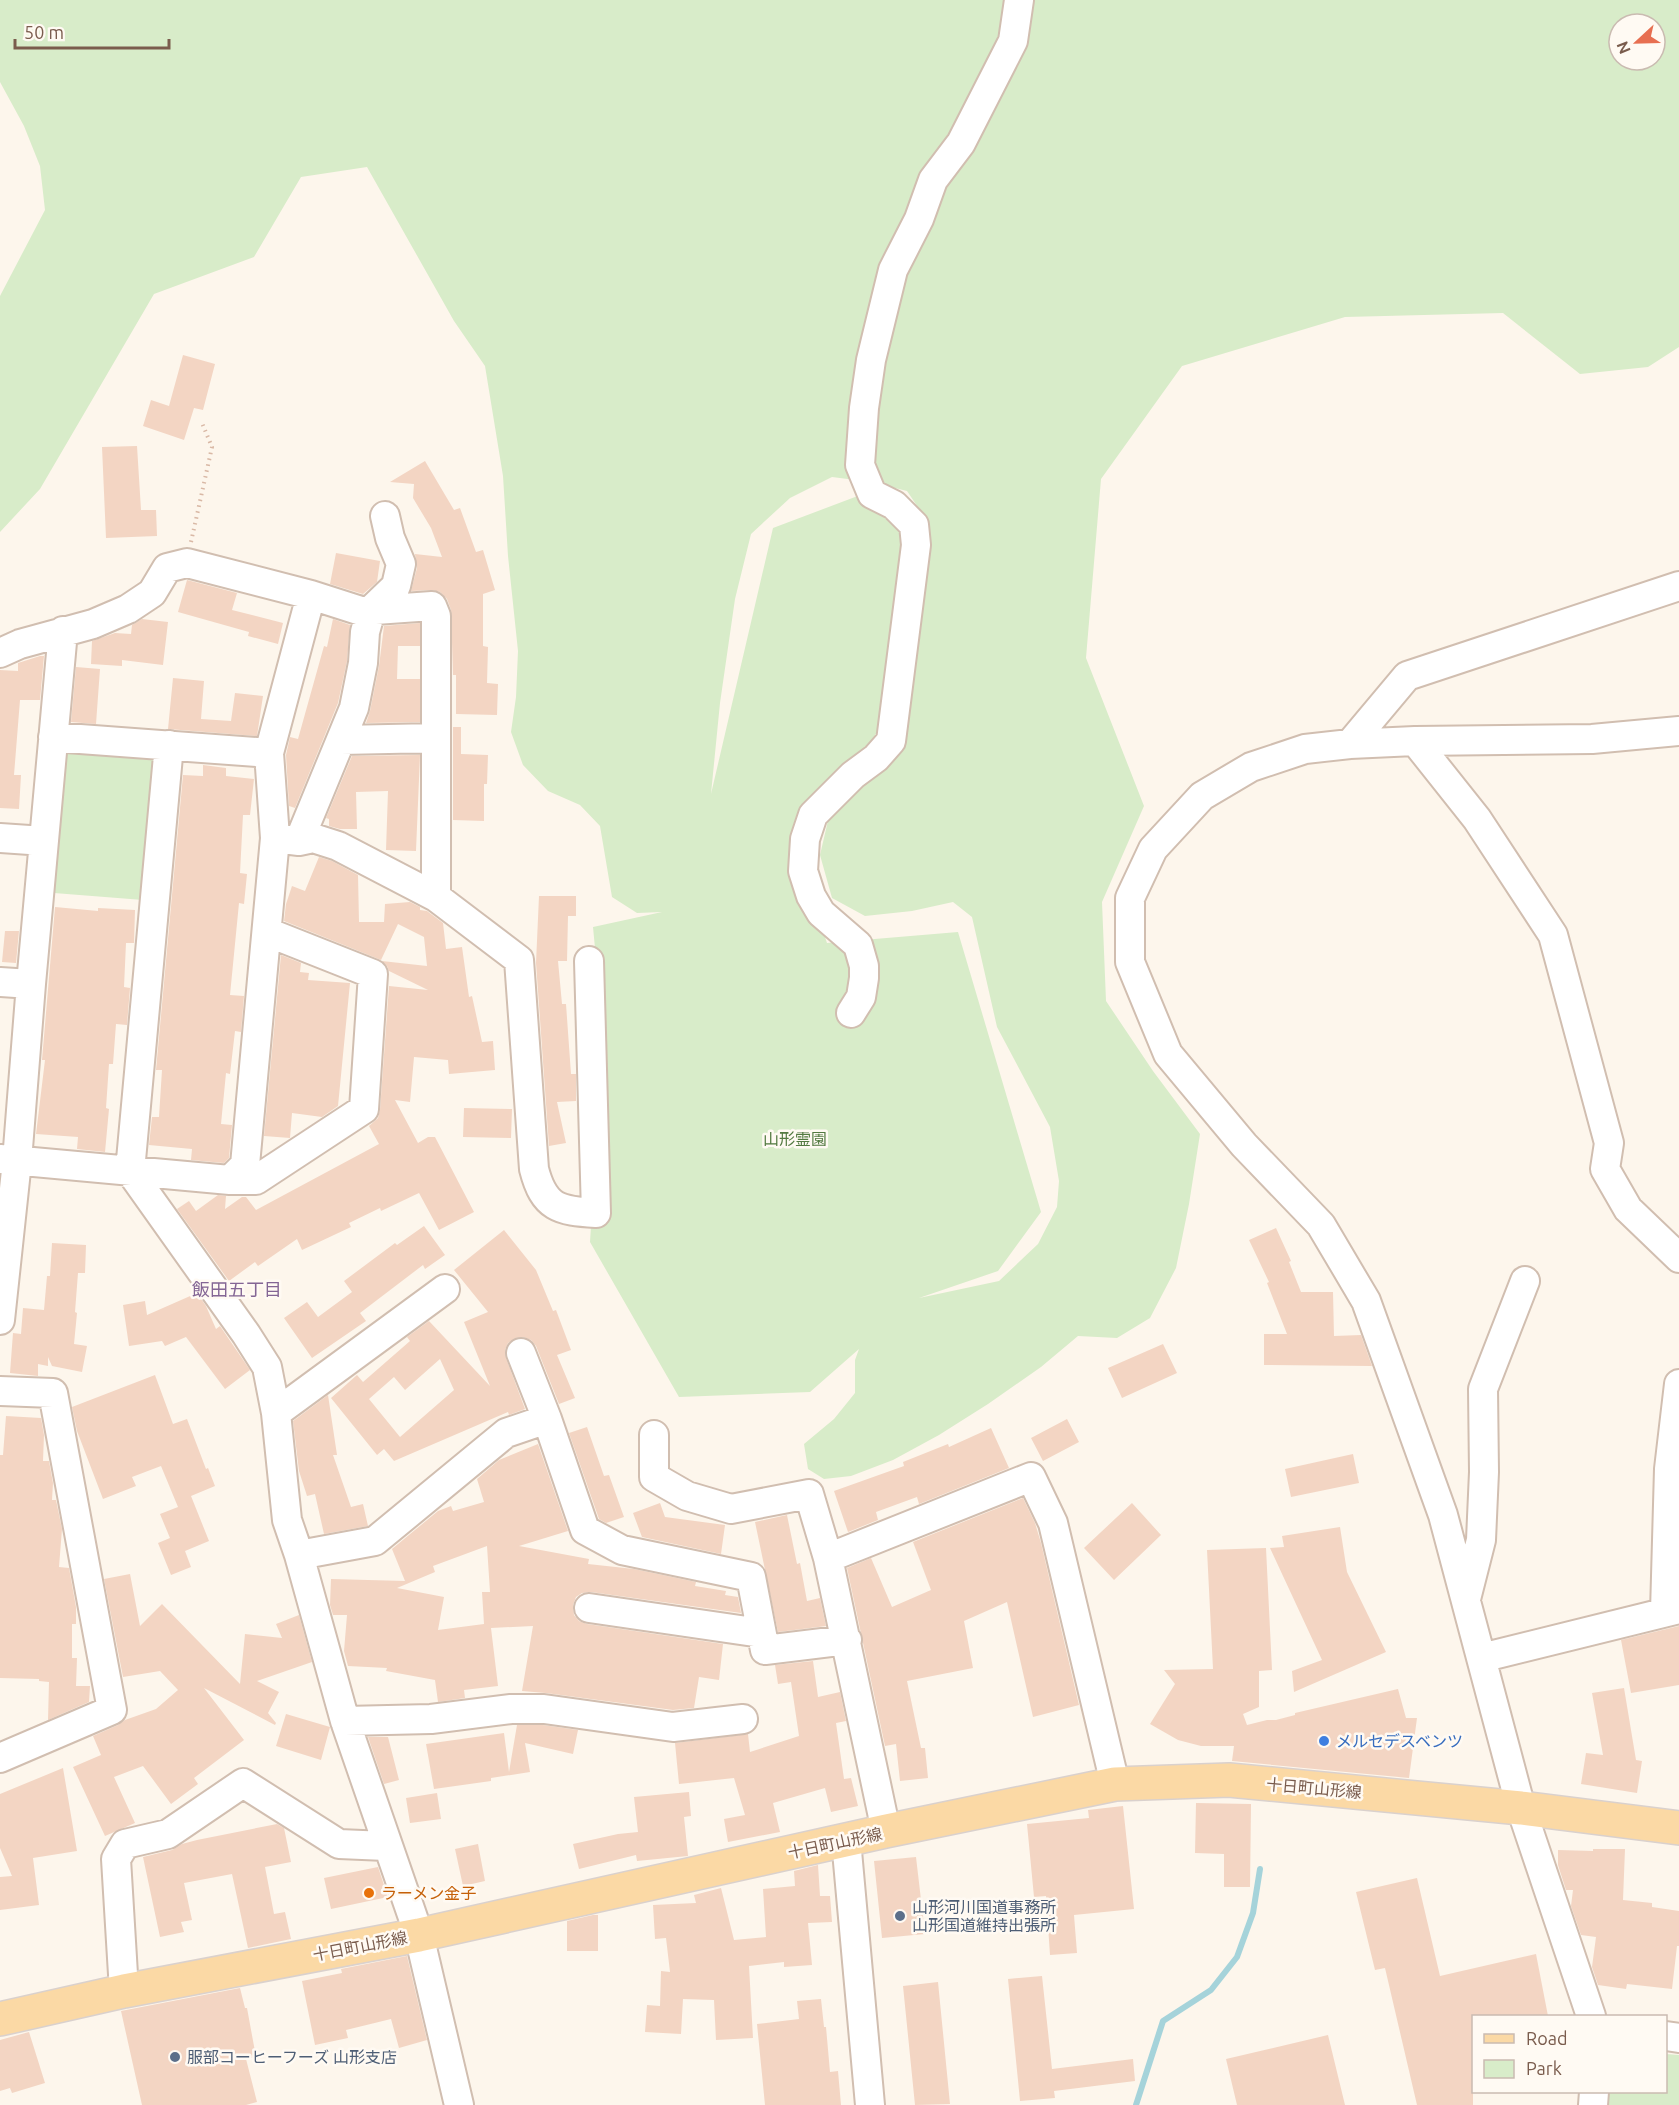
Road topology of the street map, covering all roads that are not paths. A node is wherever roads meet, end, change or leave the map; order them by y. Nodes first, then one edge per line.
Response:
1 (1019, 0) edge
2 (385, 516) dead end
3 (1679, 586) edge
4 (311, 595) junction
5 (371, 610) junction
6 (63, 631) junction
7 (0, 652) edge
8 (1679, 731) edge
9 (54, 737) junction
10 (436, 738) junction
11 (341, 740) junction
12 (1415, 741) junction
13 (1350, 744) junction
14 (169, 745) junction
15 (269, 753) junction
16 (0, 838) edge
17 (287, 839) junction
18 (44, 841) junction
19 (436, 897) junction
20 (267, 932) junction
21 (589, 961) dead end
22 (0, 982) edge
23 (31, 984) junction
24 (851, 1013) dead end
25 (9, 1160) edge
26 (130, 1171) junction
27 (230, 1180) junction
28 (1679, 1258) edge
29 (1525, 1281) dead end
30 (445, 1289) dead end
31 (0, 1320) edge
32 (521, 1353) dead end
33 (0, 1390) edge
34 (1678, 1392) edge
35 (276, 1413) junction
36 (547, 1419) junction
37 (654, 1435) dead end
38 (299, 1555) junction
39 (828, 1558) junction
40 (1466, 1602) junction
41 (589, 1608) dead end
42 (1672, 1610) edge
43 (761, 1634) junction
44 (847, 1640) junction
45 (1481, 1658) junction
46 (743, 1719) dead end
47 (345, 1721) junction
48 (0, 1758) edge
49 (1116, 1784) junction
50 (1521, 1808) junction
51 (1679, 1828) edge
52 (886, 1831) junction
53 (846, 1840) junction
54 (387, 1846) junction
55 (419, 1935) junction
56 (124, 1991) junction
57 (1591, 2015) edge
58 (0, 2019) edge
59 (459, 2105) edge
60 (870, 2105) edge

1 - 24 street
2 - 5 street
3 - 13 street
4 - 5 street
4 - 6 street
4 - 15 street
5 - 10 street
5 - 11 street
6 - 7 street
6 - 9 street
8 - 12 street
9 - 14 street
9 - 18 street
10 - 11 street
10 - 19 street
11 - 17 street
12 - 13 street
12 - 28 street
13 - 40 street
14 - 15 street
14 - 26 street
15 - 17 street
16 - 18 street
17 - 19 street
17 - 20 street
18 - 23 street
19 - 21 street
20 - 27 street
20 - 27 street
22 - 23 street
23 - 25 street
25 - 26 street
25 - 31 street
26 - 27 street
26 - 35 street
29 - 40 street
30 - 35 street
32 - 36 street
33 - 48 street
34 - 42 street
35 - 38 street
36 - 38 street
36 - 43 street
37 - 39 street
38 - 47 street
39 - 44 street
39 - 49 street
40 - 45 street
41 - 43 street
42 - 45 street
43 - 44 street
44 - 52 street
45 - 50 street
46 - 47 street
47 - 54 street
49 - 50 main road, 十日町山形線
49 - 52 main road, 十日町山形線
50 - 51 main road, 十日町山形線
50 - 57 street
52 - 53 main road, 十日町山形線
53 - 55 main road, 十日町山形線
53 - 60 street
54 - 55 street
54 - 56 street
55 - 56 main road, 十日町山形線
55 - 59 street
56 - 58 main road, 十日町山形線

